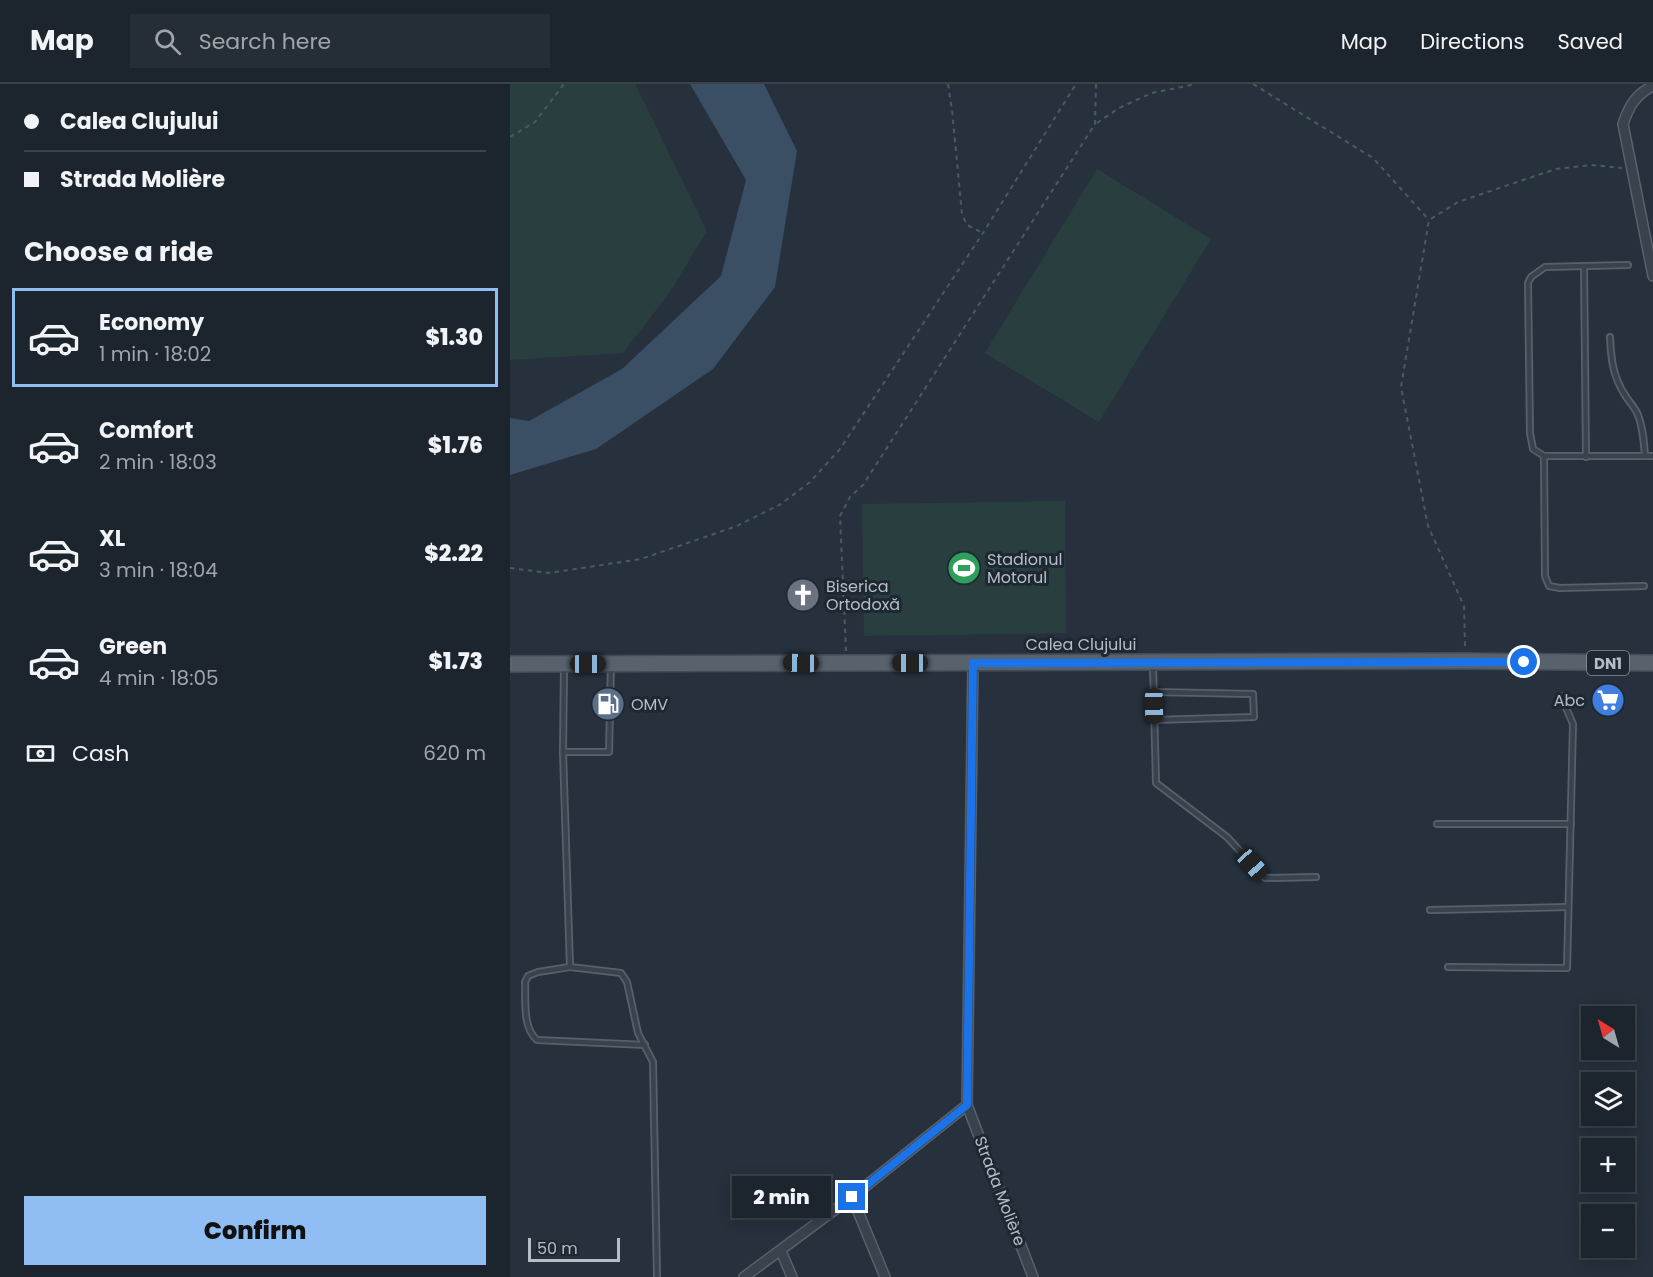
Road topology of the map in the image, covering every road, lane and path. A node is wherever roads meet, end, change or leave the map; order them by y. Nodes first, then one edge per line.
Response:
1 (564, 84) edge
2 (948, 84) edge
3 (1076, 84) edge
4 (1096, 84) edge
5 (1196, 84) edge
6 (1253, 84) edge
7 (1653, 86) edge
8 (1095, 124) junction
9 (510, 137) edge
10 (1631, 168) junction
11 (1429, 220) junction
12 (982, 233) junction
13 (1628, 265) dead end
14 (1584, 266) junction
15 (1653, 276) edge
16 (1610, 338) dead end
17 (1544, 456) junction
18 (1645, 456) junction
19 (1653, 456) edge
20 (1586, 457) junction
21 (510, 568) edge
22 (1644, 586) dead end
23 (1466, 661) junction
24 (1153, 662) junction
25 (847, 663) junction
26 (973, 663) junction
27 (1653, 663) edge
28 (510, 664) edge
29 (564, 664) junction
30 (611, 664) junction
31 (1153, 692) junction
32 (1561, 696) dead end
33 (1154, 720) junction
34 (563, 752) junction
35 (1437, 824) dead end
36 (1571, 824) junction
37 (1316, 877) dead end
38 (1568, 907) junction
39 (1430, 910) dead end
40 (570, 967) junction
41 (1448, 967) dead end
42 (645, 1046) junction
43 (967, 1105) junction
44 (852, 1197) junction
45 (781, 1251) junction
46 (657, 1277) edge
47 (744, 1277) edge
48 (792, 1277) edge
49 (885, 1277) edge
50 (1033, 1277) edge

1 - 9 path
2 - 12 path
3 - 12 path
4 - 8 path
5 - 8 path
6 - 11 path
7 - 10 street
8 - 25 path
10 - 11 path
10 - 15 street
11 - 23 path
12 - 21 path
13 - 14 lane
14 - 17 lane
14 - 20 lane
16 - 18 lane
17 - 20 lane
17 - 22 lane
18 - 19 lane
18 - 20 lane
23 - 24 main road, Calea Clujului / DN1
23 - 27 main road, Calea Clujului / DN1
24 - 26 main road, Calea Clujului / DN1
24 - 31 lane
25 - 26 main road, Calea Clujului / DN1
25 - 30 main road, Calea Clujului / DN1
26 - 43 street, Strada Molière
28 - 29 main road, Calea Clujului / DN1
29 - 30 main road, Calea Clujului / DN1
29 - 34 lane
30 - 34 lane
31 - 33 lane
31 - 33 lane
32 - 36 lane
33 - 37 lane
34 - 40 lane
35 - 36 lane
36 - 38 lane
38 - 39 lane
38 - 41 lane
40 - 42 lane
40 - 42 lane
42 - 46 lane
43 - 44 street
43 - 50 street, Strada Molière
44 - 45 street
44 - 49 street
45 - 47 street
45 - 48 street

